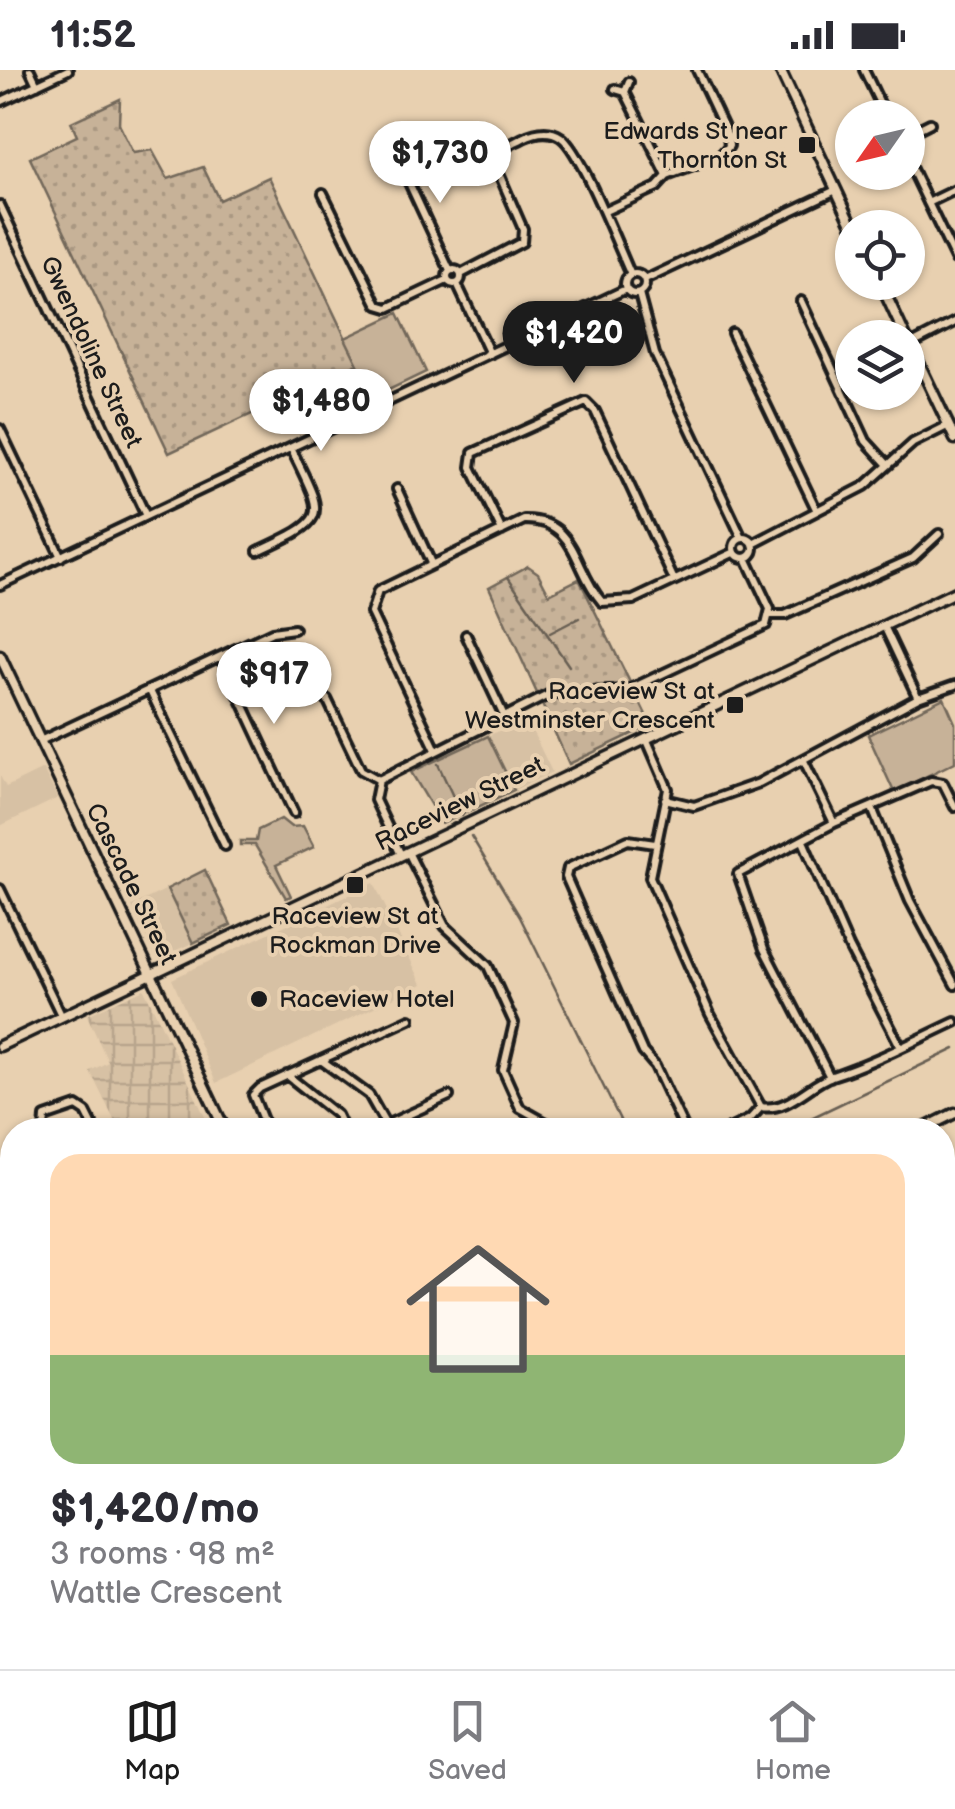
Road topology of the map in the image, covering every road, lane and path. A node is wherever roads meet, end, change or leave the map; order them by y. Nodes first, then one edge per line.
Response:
1 (30, 70) edge
2 (68, 70) edge
3 (697, 70) edge
4 (780, 70) edge
5 (864, 70) edge
6 (629, 82) dead end
7 (37, 84) junction
8 (616, 89) dead end
9 (626, 92) junction
10 (878, 100) edge
11 (0, 102) edge
12 (930, 123) dead end
13 (925, 126) edge
14 (397, 157) dead end
15 (667, 176) junction
16 (835, 188) edge
17 (836, 190) joint
18 (922, 190) edge
19 (955, 190) edge
20 (323, 193) dead end
21 (928, 202) junction
22 (0, 205) edge
23 (845, 210) edge
24 (605, 211) junction
25 (955, 259) edge
26 (450, 270) junction
27 (460, 274) junction
28 (631, 275) junction
29 (447, 280) junction
30 (644, 280) junction
31 (457, 284) junction
32 (626, 289) junction
33 (639, 294) junction
34 (801, 301) dead end
35 (955, 322) edge
36 (732, 333) dead end
37 (925, 334) edge
38 (490, 354) junction
39 (925, 377) edge
40 (948, 425) junction
41 (0, 428) edge
42 (955, 438) edge
43 (291, 448) junction
44 (888, 465) junction
45 (396, 489) dead end
46 (817, 511) junction
47 (146, 516) junction
48 (502, 531) junction
49 (939, 534) dead end
50 (742, 538) junction
51 (753, 544) junction
52 (258, 552) dead end
53 (734, 552) junction
54 (60, 557) junction
55 (746, 558) junction
56 (431, 564) junction
57 (674, 580) junction
58 (0, 585) edge
59 (955, 593) edge
60 (771, 615) junction
61 (884, 626) junction
62 (294, 629) dead end
63 (466, 635) dead end
64 (0, 656) edge
65 (221, 656) junction
66 (955, 685) edge
67 (150, 691) junction
68 (918, 698) junction
69 (327, 699) dead end
70 (505, 718) junction
71 (646, 738) junction
72 (40, 742) junction
73 (436, 750) junction
74 (804, 761) junction
75 (379, 780) junction
76 (665, 799) junction
77 (955, 807) edge
78 (872, 808) junction
79 (294, 813) dead end
80 (834, 823) junction
81 (803, 841) junction
82 (655, 844) junction
83 (225, 846) dead end
84 (404, 854) junction
85 (0, 889) edge
86 (151, 974) junction
87 (955, 985) edge
88 (62, 1017) junction
89 (410, 1019) dead end
90 (955, 1022) edge
91 (899, 1044) junction
92 (0, 1046) edge
93 (320, 1060) junction
94 (287, 1076) junction
95 (830, 1076) junction
96 (450, 1096) dead end
97 (761, 1106) junction
98 (45, 1118) edge
99 (89, 1118) edge
100 (220, 1118) edge
101 (263, 1118) edge
102 (338, 1118) edge
103 (382, 1118) edge
104 (401, 1118) edge
105 (538, 1118) edge
106 (679, 1118) edge
107 (752, 1118) edge

1 - 7 street
2 - 7 street
3 - 15 street
4 - 16 street
5 - 10 street
6 - 9 street
7 - 11 street
8 - 9 street
9 - 15 street
12 - 13 street
14 - 26 street
15 - 24 street
17 - 23 street
17 - 30 street
18 - 21 street
19 - 21 street
20 - 29 street
21 - 25 street
22 - 47 street, Gwendoline Street
24 - 27 street
24 - 28 street
26 - 27 street
26 - 29 street
27 - 31 street
28 - 30 street
28 - 32 street
29 - 31 street
30 - 33 street
31 - 38 street
32 - 33 street
32 - 38 street
33 - 50 street
34 - 44 street
35 - 37 street
36 - 46 street
38 - 43 street
39 - 40 street
40 - 42 street
40 - 44 street
41 - 54 street
43 - 47 street
43 - 52 street
44 - 46 street
45 - 56 street
46 - 51 street
47 - 54 street
48 - 56 street
48 - 57 street
48 - 57 street
49 - 60 street
50 - 51 street
50 - 53 street
51 - 55 street
53 - 55 street
53 - 57 street
54 - 58 street
55 - 60 street
56 - 73 street
59 - 61 street, Raceview Street
60 - 70 street
61 - 68 street
61 - 71 street, Raceview Street
62 - 65 street
63 - 70 street
64 - 72 street, Cascade Street
65 - 67 street
65 - 79 street
66 - 68 street
67 - 72 street
67 - 83 street
68 - 74 street
69 - 75 street
70 - 73 street
71 - 76 street
71 - 84 street, Raceview Street
72 - 86 street, Cascade Street
73 - 75 street
74 - 76 street
74 - 80 street
75 - 84 street
76 - 82 street
77 - 78 street
78 - 80 street
78 - 87 street
80 - 81 street
81 - 91 street
81 - 95 street
82 - 97 street
82 - 106 street
84 - 86 street, Raceview Street
84 - 105 street
85 - 88 street
86 - 88 street, Raceview Street
86 - 100 street, Cascade Street
88 - 92 street, Raceview Street
89 - 93 street
90 - 91 street
91 - 95 street
93 - 94 street
93 - 103 street
94 - 101 street
94 - 102 street
95 - 97 street
96 - 104 street
97 - 107 street
98 - 99 street

